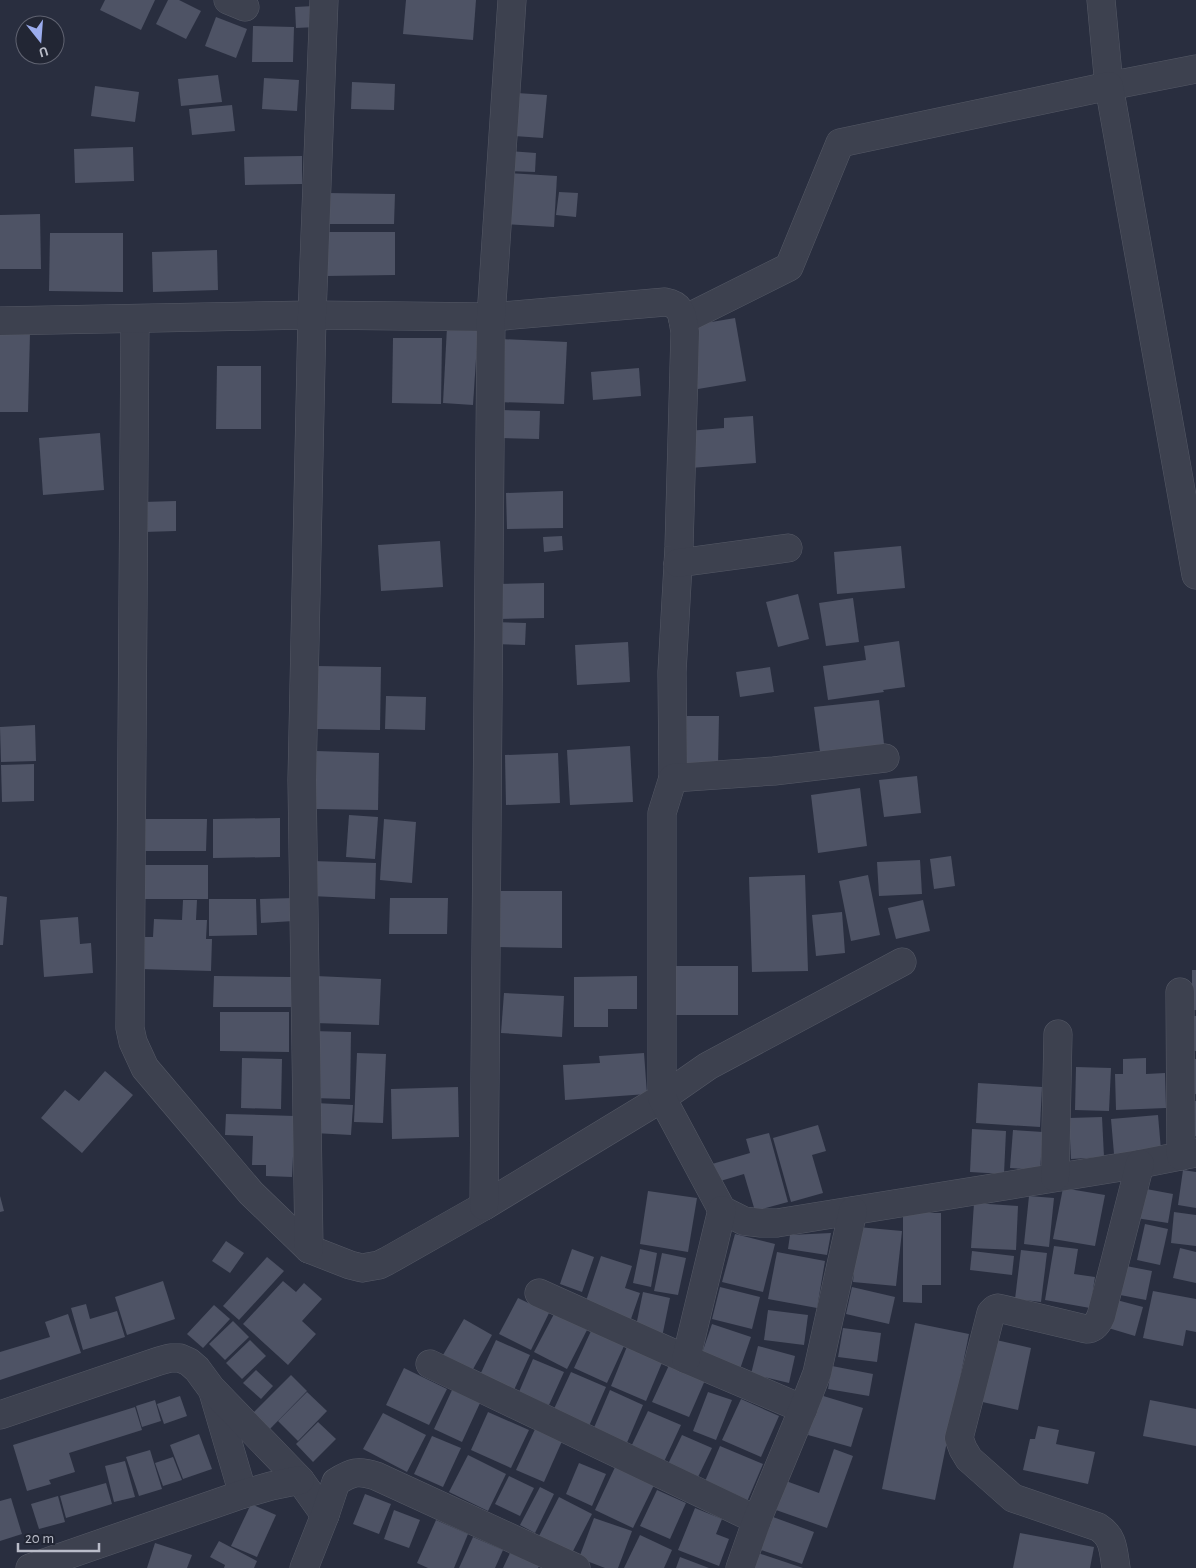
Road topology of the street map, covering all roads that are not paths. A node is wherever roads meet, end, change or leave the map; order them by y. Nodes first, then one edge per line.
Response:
1 (324, 0) edge
2 (512, 0) edge
3 (1101, 0) edge
4 (1196, 69) edge
5 (1109, 86) junction
6 (312, 315) junction
7 (491, 317) junction
8 (135, 319) junction
9 (683, 320) junction
10 (0, 321) edge
11 (788, 548) dead end
12 (678, 563) junction
13 (1196, 575) edge
14 (885, 758) dead end
15 (673, 778) junction
16 (902, 962) dead end
17 (1180, 992) dead end
18 (1058, 1034) dead end
19 (662, 1098) junction
20 (1188, 1154) edge
21 (1140, 1164) junction
22 (1055, 1177) junction
23 (484, 1206) junction
24 (722, 1210) junction
25 (853, 1211) junction
26 (309, 1249) junction
27 (539, 1293) dead end
28 (686, 1359) junction
29 (430, 1364) dead end
30 (211, 1388) junction
31 (803, 1409) junction
32 (0, 1415) edge
33 (300, 1480) junction
34 (243, 1494) junction
35 (325, 1515) junction
36 (757, 1520) junction
37 (30, 1568) edge
38 (304, 1568) edge
39 (576, 1568) edge
40 (740, 1568) edge
41 (1116, 1568) edge

1 - 6 street
2 - 7 street
3 - 5 street
4 - 5 street
5 - 9 street
5 - 13 street
6 - 7 street
6 - 8 street
6 - 26 street
7 - 9 street
7 - 23 street
8 - 10 street
8 - 26 street
9 - 12 street
11 - 12 street
12 - 15 street
14 - 15 street
15 - 19 street
16 - 19 street
17 - 20 street
18 - 22 street
19 - 23 street
19 - 24 street
20 - 21 street
21 - 22 street
21 - 41 street
22 - 25 street
23 - 26 street
24 - 25 street
24 - 28 street
25 - 31 street
27 - 28 street
28 - 31 street
29 - 36 street
30 - 32 street
30 - 33 street
30 - 34 street
31 - 36 street
33 - 34 street
33 - 35 street
34 - 37 street
35 - 38 street
35 - 39 street
36 - 40 street

